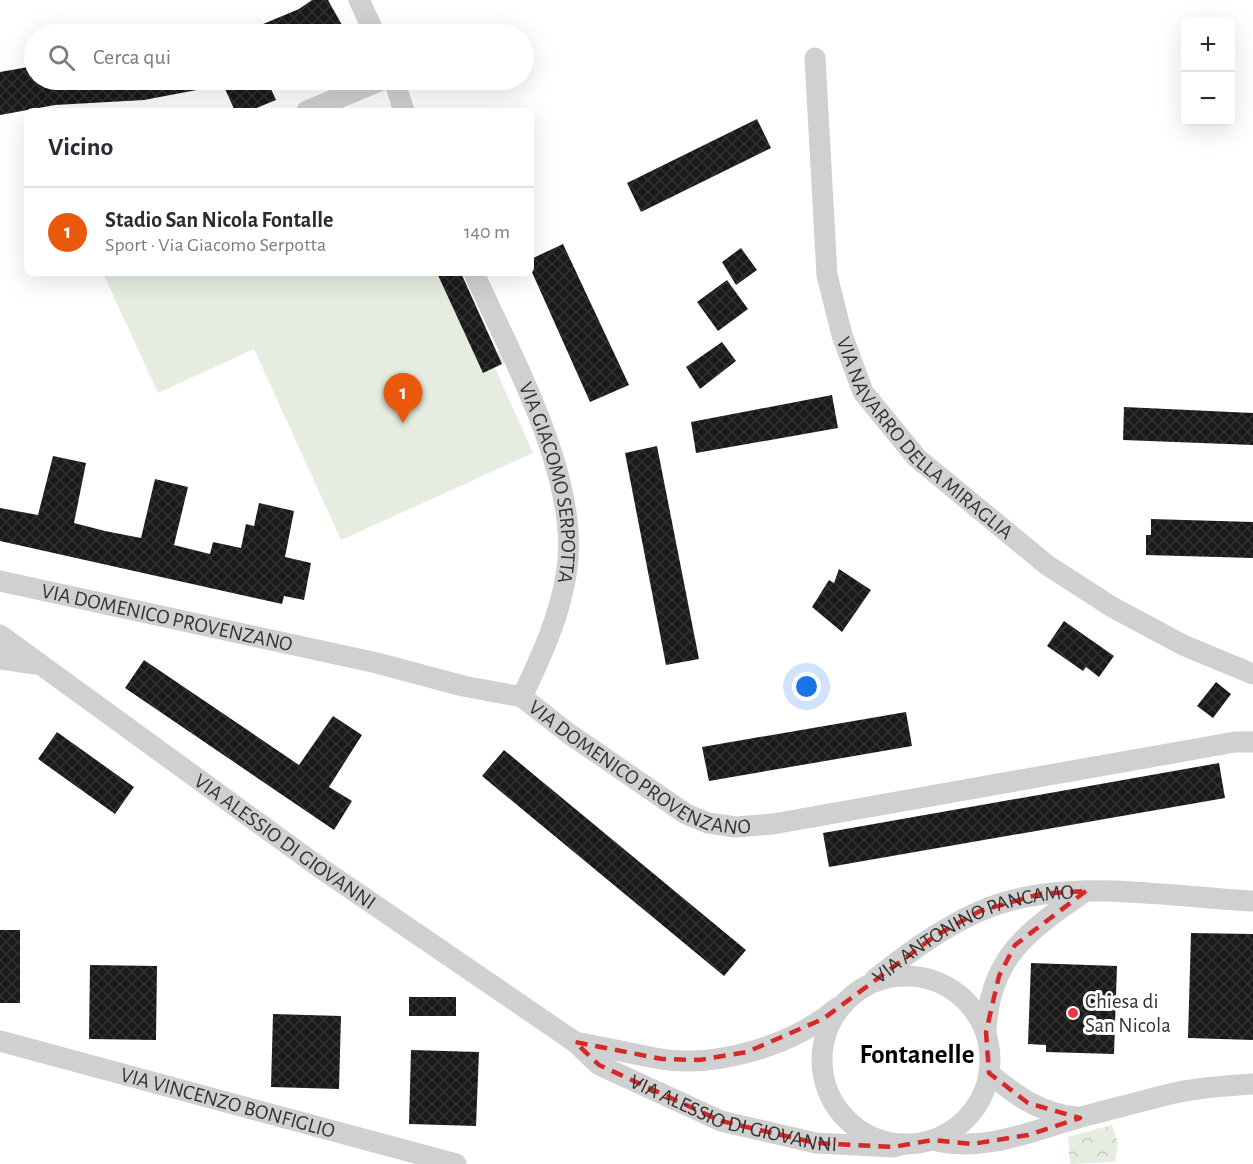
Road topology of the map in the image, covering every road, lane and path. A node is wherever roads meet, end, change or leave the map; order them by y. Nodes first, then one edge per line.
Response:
1 (359, 0) edge
2 (370, 24) edge
3 (815, 58) dead end
4 (358, 90) edge
5 (397, 90) edge
6 (314, 108) edge
7 (403, 108) edge
8 (475, 276) edge
9 (0, 581) edge
10 (0, 635) edge
11 (0, 659) edge
12 (39, 664) junction
13 (1253, 674) edge
14 (522, 697) junction
15 (1253, 741) edge
16 (1086, 891) junction
17 (1253, 901) edge
18 (858, 991) junction
19 (986, 1032) junction
20 (0, 1041) edge
21 (575, 1042) junction
22 (989, 1073) junction
23 (1253, 1084) edge
24 (1080, 1118) junction
25 (933, 1140) junction
26 (904, 1144) junction
27 (456, 1164) edge

1 - 2 street
3 - 13 street, VIA NAVARRO DELLA MIRAGLIA
4 - 6 street
5 - 7 street
8 - 14 street, VIA GIACOMO SERPOTTA
9 - 14 street, VIA DOMENICO PROVENZANO
10 - 12 street, VIA ALESSIO DI GIOVANNI
11 - 12 street
12 - 21 street, VIA ALESSIO DI GIOVANNI
14 - 15 street, VIA DOMENICO PROVENZANO
16 - 17 street, VIA ANTONINO PANCAMO
16 - 18 street, VIA ANTONINO PANCAMO
16 - 19 street, VIA ANTONINO PANCAMO
18 - 19 street, VIA ALESSIO DI GIOVANNI
18 - 21 street, VIA ALESSIO DI GIOVANNI
18 - 26 street, VIA ALESSIO DI GIOVANNI
19 - 22 street, VIA ALESSIO DI GIOVANNI
20 - 27 street, VIA VINCENZO BONFIGLIO
21 - 26 street, VIA ALESSIO DI GIOVANNI
22 - 24 street
22 - 25 street, VIA ALESSIO DI GIOVANNI
23 - 24 street, VIA ALESSIO DI GIOVANNI
24 - 25 street, VIA ALESSIO DI GIOVANNI
25 - 26 street, VIA ALESSIO DI GIOVANNI

